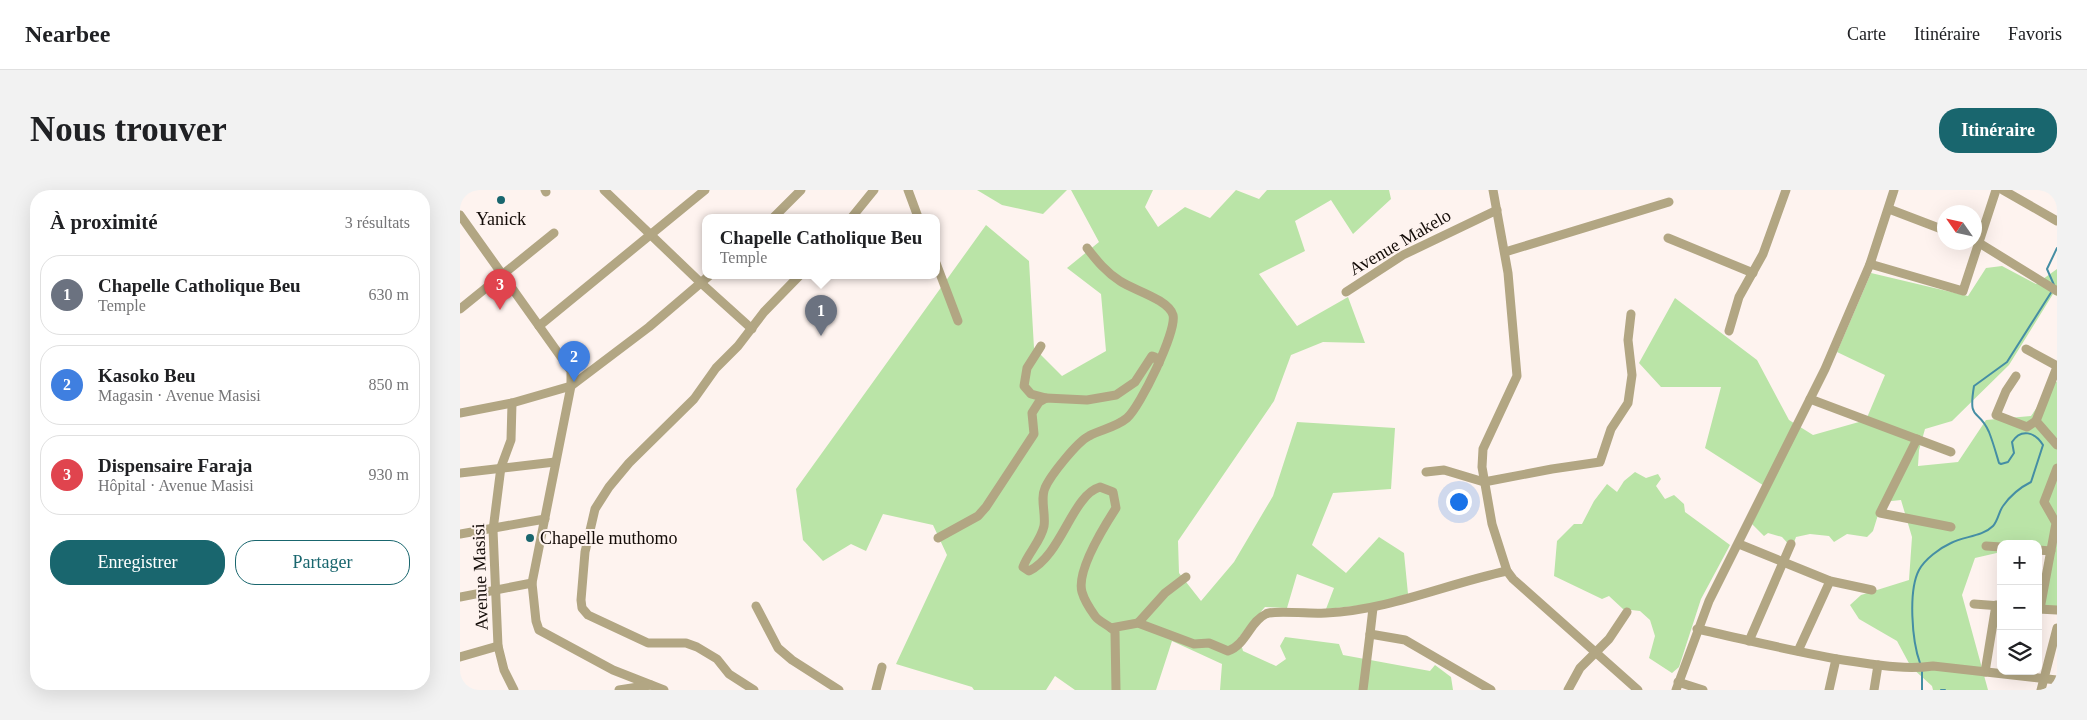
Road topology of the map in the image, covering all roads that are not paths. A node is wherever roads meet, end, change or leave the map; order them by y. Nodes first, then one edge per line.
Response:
1 (604, 190) edge
2 (705, 190) edge
3 (800, 190) edge
4 (874, 190) edge
5 (908, 190) edge
6 (1493, 190) edge
7 (1786, 190) edge
8 (1894, 190) edge
9 (1996, 190) edge
10 (2003, 190) edge
11 (1668, 202) dead end
12 (1889, 209) junction
13 (1497, 210) junction
14 (777, 214) edge
15 (854, 214) edge
16 (917, 214) edge
17 (460, 215) edge
18 (2057, 221) edge
19 (1937, 227) edge
20 (1982, 228) edge
21 (554, 233) dead end
22 (651, 236) junction
23 (1668, 238) dead end
24 (1982, 245) edge
25 (1088, 248) dead end
26 (1975, 250) edge
27 (1505, 252) junction
28 (1870, 264) junction
29 (503, 273) junction
30 (1753, 273) junction
31 (940, 274) edge
32 (705, 279) edge
33 (796, 279) edge
34 (700, 283) junction
35 (2055, 289) edge
36 (1346, 292) dead end
37 (460, 309) edge
38 (1631, 314) dead end
39 (958, 321) dead end
40 (539, 326) junction
41 (752, 328) junction
42 (1729, 331) dead end
43 (1041, 346) dead end
44 (2026, 349) dead end
45 (1159, 363) junction
46 (2057, 367) edge
47 (2016, 376) dead end
48 (572, 386) junction
49 (1046, 398) junction
50 (1810, 399) junction
51 (512, 403) junction
52 (460, 413) edge
53 (2036, 421) junction
54 (1917, 439) junction
55 (2057, 445) edge
56 (1950, 452) dead end
57 (555, 462) junction
58 (501, 467) junction
59 (2057, 468) edge
60 (1426, 472) dead end
61 (460, 473) edge
62 (1484, 482) junction
63 (545, 520) junction
64 (1951, 527) dead end
65 (492, 530) junction
66 (460, 534) edge
67 (938, 538) dead end
68 (1739, 544) junction
69 (1791, 544) dead end
70 (1986, 546) dead end
71 (1997, 547) edge
72 (2042, 550) edge
73 (2051, 551) junction
74 (1783, 563) junction
75 (1506, 570) junction
76 (1186, 577) dead end
77 (1830, 581) junction
78 (532, 583) junction
79 (494, 590) junction
80 (1872, 590) dead end
81 (2042, 594) edge
82 (460, 598) edge
83 (1974, 604) dead end
84 (756, 606) dead end
85 (1997, 606) edge
86 (1373, 608) junction
87 (2042, 609) edge
88 (2057, 610) edge
89 (1997, 611) edge
90 (1627, 612) dead end
91 (1138, 623) junction
92 (1111, 628) junction
93 (2057, 628) edge
94 (1697, 629) junction
95 (1370, 634) junction
96 (1749, 641) junction
97 (498, 646) junction
98 (1798, 651) junction
99 (1594, 652) junction
100 (460, 657) edge
101 (1836, 659) junction
102 (1878, 665) junction
103 (882, 667) dead end
104 (1985, 672) junction
105 (2044, 678) junction
106 (2057, 680) edge
107 (652, 685) junction
108 (1677, 686) edge
109 (514, 690) edge
110 (619, 690) edge
111 (664, 690) edge
112 (754, 690) edge
113 (839, 690) edge
114 (876, 690) edge
115 (1116, 690) edge
116 (1363, 690) edge
117 (1490, 690) edge
118 (1568, 690) edge
119 (1638, 690) edge
120 (1703, 690) edge
121 (1829, 690) edge
122 (1874, 690) edge
123 (2041, 690) edge

1 - 22 street
2 - 22 street
3 - 14 street
4 - 15 street
5 - 16 street
6 - 13 street
7 - 30 street
8 - 12 street
9 - 20 street
10 - 18 street
11 - 27 street
12 - 19 street
12 - 28 street
13 - 27 street
13 - 36 street, Avenue Makelo
17 - 29 street
21 - 29 street
22 - 34 street
22 - 40 street
23 - 30 street
24 - 35 street
25 - 45 street
26 - 28 street
27 - 62 street
28 - 50 street
29 - 37 street
29 - 40 street
30 - 42 street
31 - 39 street
32 - 34 street
33 - 41 street
34 - 41 street
34 - 48 street
38 - 62 street
40 - 48 street
41 - 112 street
43 - 49 street
44 - 46 street
45 - 49 street
45 - 92 street
46 - 53 street
47 - 53 street
48 - 51 street
48 - 57 street
49 - 67 street
50 - 54 street
50 - 68 street
51 - 52 street
51 - 58 street, Avenue Masisi
53 - 55 street
54 - 56 street
54 - 64 street
57 - 58 street
57 - 63 street
58 - 61 street
58 - 65 street, Avenue Masisi
59 - 73 street
60 - 62 street
62 - 75 street
63 - 65 street
63 - 78 street
65 - 66 street
65 - 79 street, Avenue Masisi
68 - 74 street
68 - 94 street
69 - 74 street
70 - 71 street
72 - 73 street
73 - 81 street
74 - 77 street
74 - 96 street
75 - 86 street
75 - 99 street
76 - 91 street
77 - 80 street
77 - 98 street
78 - 79 street
78 - 107 street
79 - 82 street
79 - 97 street, Avenue Masisi
83 - 85 street
84 - 113 street
86 - 91 street
86 - 95 street
87 - 88 street
89 - 104 street
90 - 99 street
91 - 92 street
92 - 115 street
93 - 105 street
94 - 96 street
94 - 108 street
95 - 116 street
95 - 117 street
96 - 98 street
97 - 100 street
97 - 109 street, Avenue Masisi
98 - 101 street
99 - 118 street
99 - 119 street
101 - 102 street
101 - 121 street
102 - 104 street
102 - 122 street
103 - 114 street
104 - 105 street
105 - 106 street
105 - 123 street
107 - 110 street
107 - 111 street
108 - 120 street

